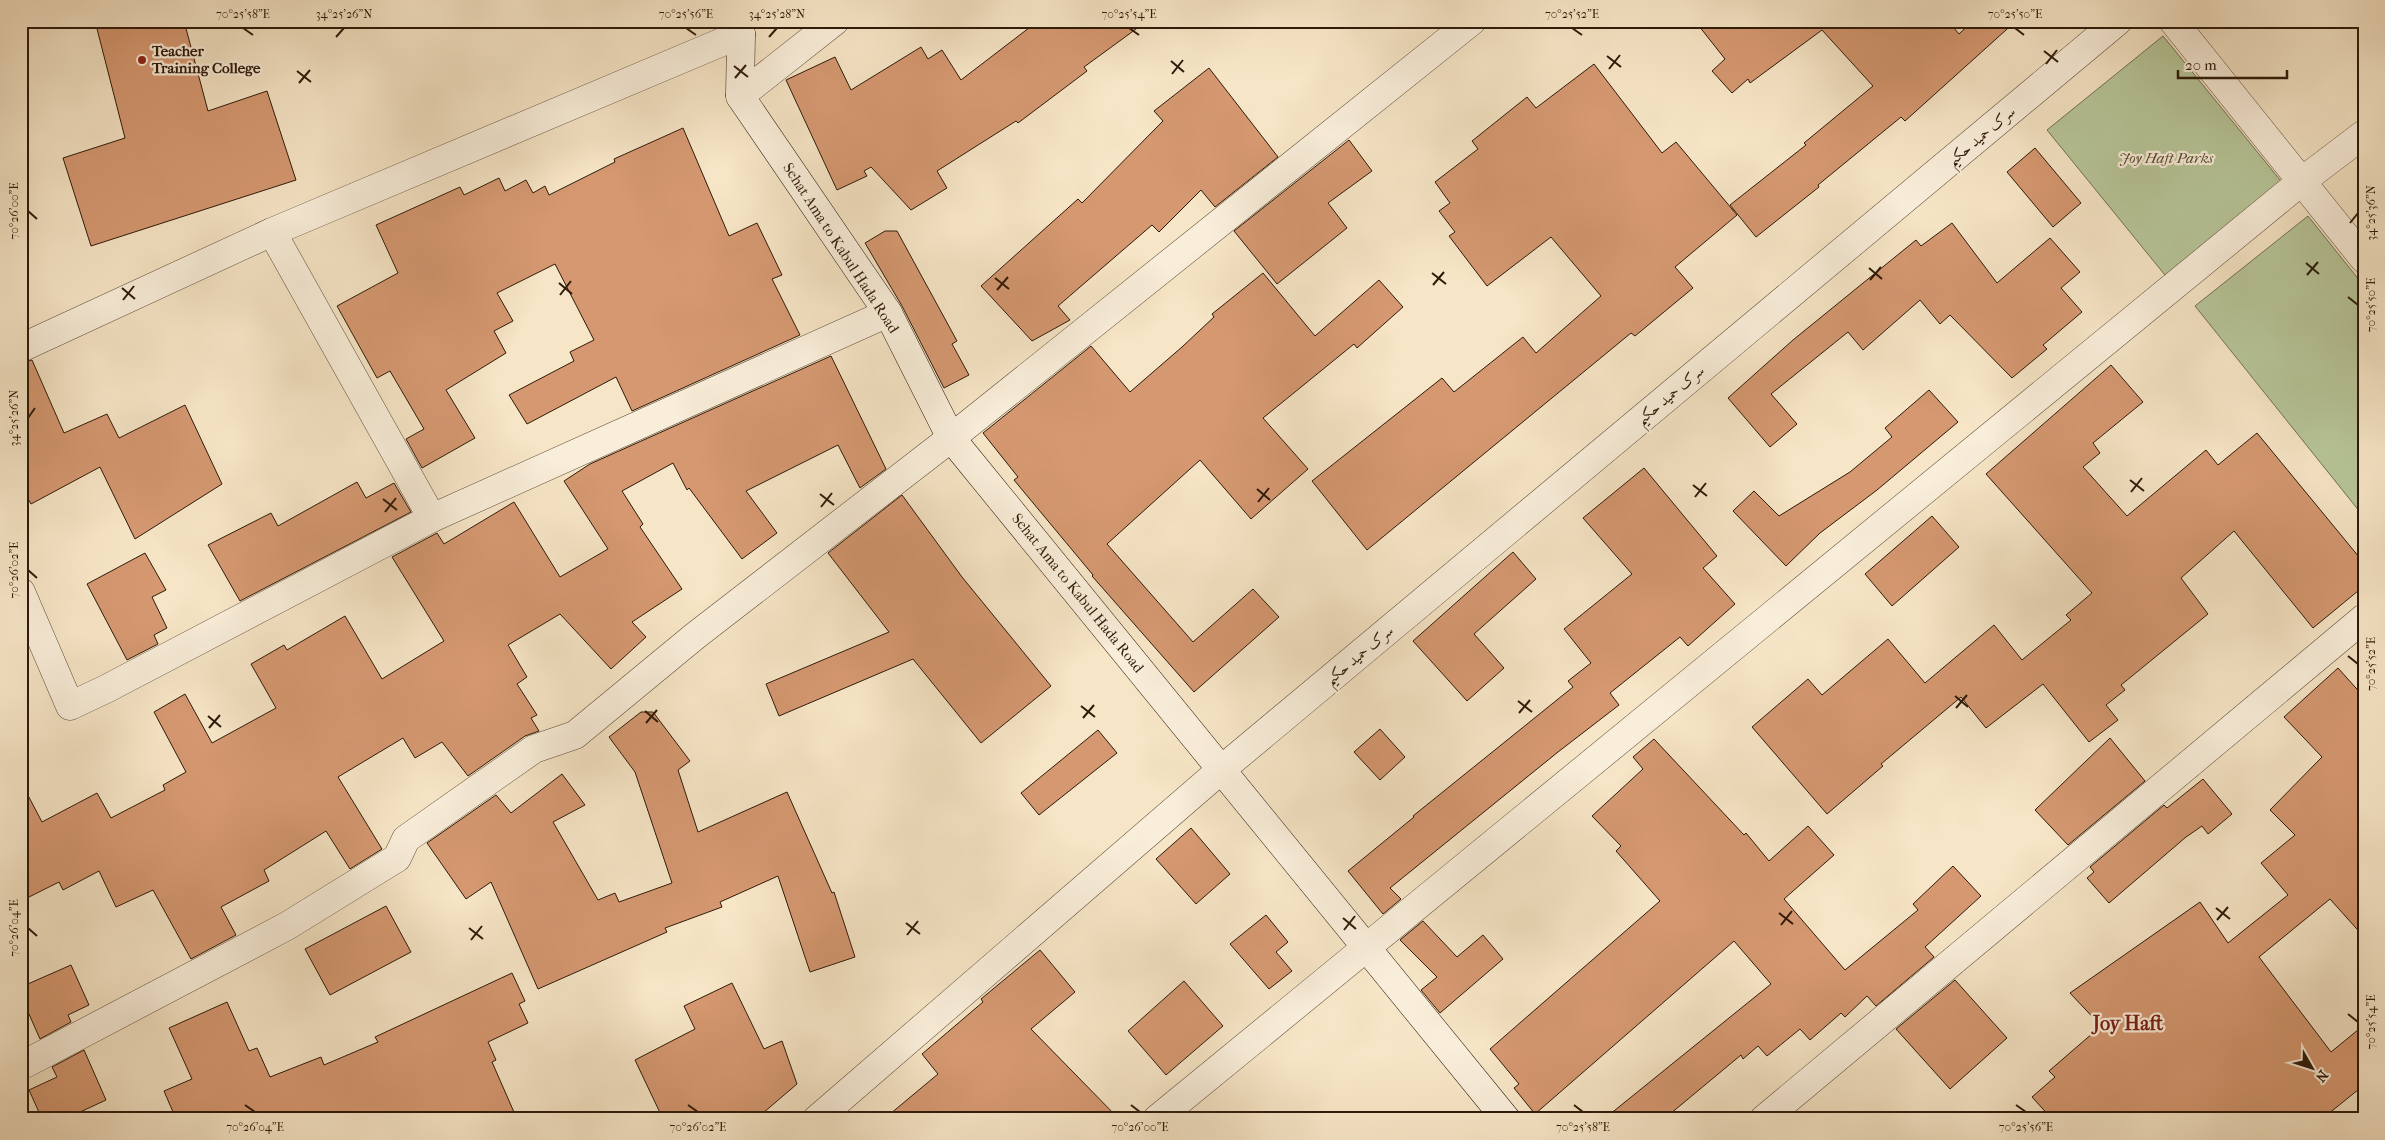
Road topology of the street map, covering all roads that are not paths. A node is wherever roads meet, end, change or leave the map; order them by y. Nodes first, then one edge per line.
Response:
1 (835, 21) edge
2 (1472, 21) edge
3 (2118, 21) edge
4 (2173, 21) edge
5 (739, 28) edge
6 (740, 96) junction
7 (2364, 134) edge
8 (2302, 181) junction
9 (272, 232) junction
10 (2364, 258) edge
11 (888, 313) junction
12 (21, 348) edge
13 (951, 438) junction
14 (432, 518) junction
15 (21, 592) edge
16 (2364, 618) edge
17 (1222, 769) junction
18 (1366, 946) junction
19 (21, 1066) edge
20 (817, 1119) edge
21 (1157, 1119) edge
22 (1506, 1119) edge
23 (1764, 1119) edge

1 - 6 street
2 - 13 street
3 - 17 street, سرک حمید حکیم
4 - 8 street
5 - 6 street
5 - 9 street
6 - 11 street, Sehat Ama to Kabul Hada Road
7 - 8 street
8 - 10 street
8 - 18 street
9 - 12 street
9 - 14 street
11 - 13 street, Sehat Ama to Kabul Hada Road
11 - 14 street
13 - 17 street, Sehat Ama to Kabul Hada Road
13 - 19 street
14 - 15 street
16 - 23 street
17 - 18 street, Sehat Ama to Kabul Hada Road
17 - 20 street, سرک حمید حکیم
18 - 21 street
18 - 22 street, Sehat Ama to Kabul Hada Road

